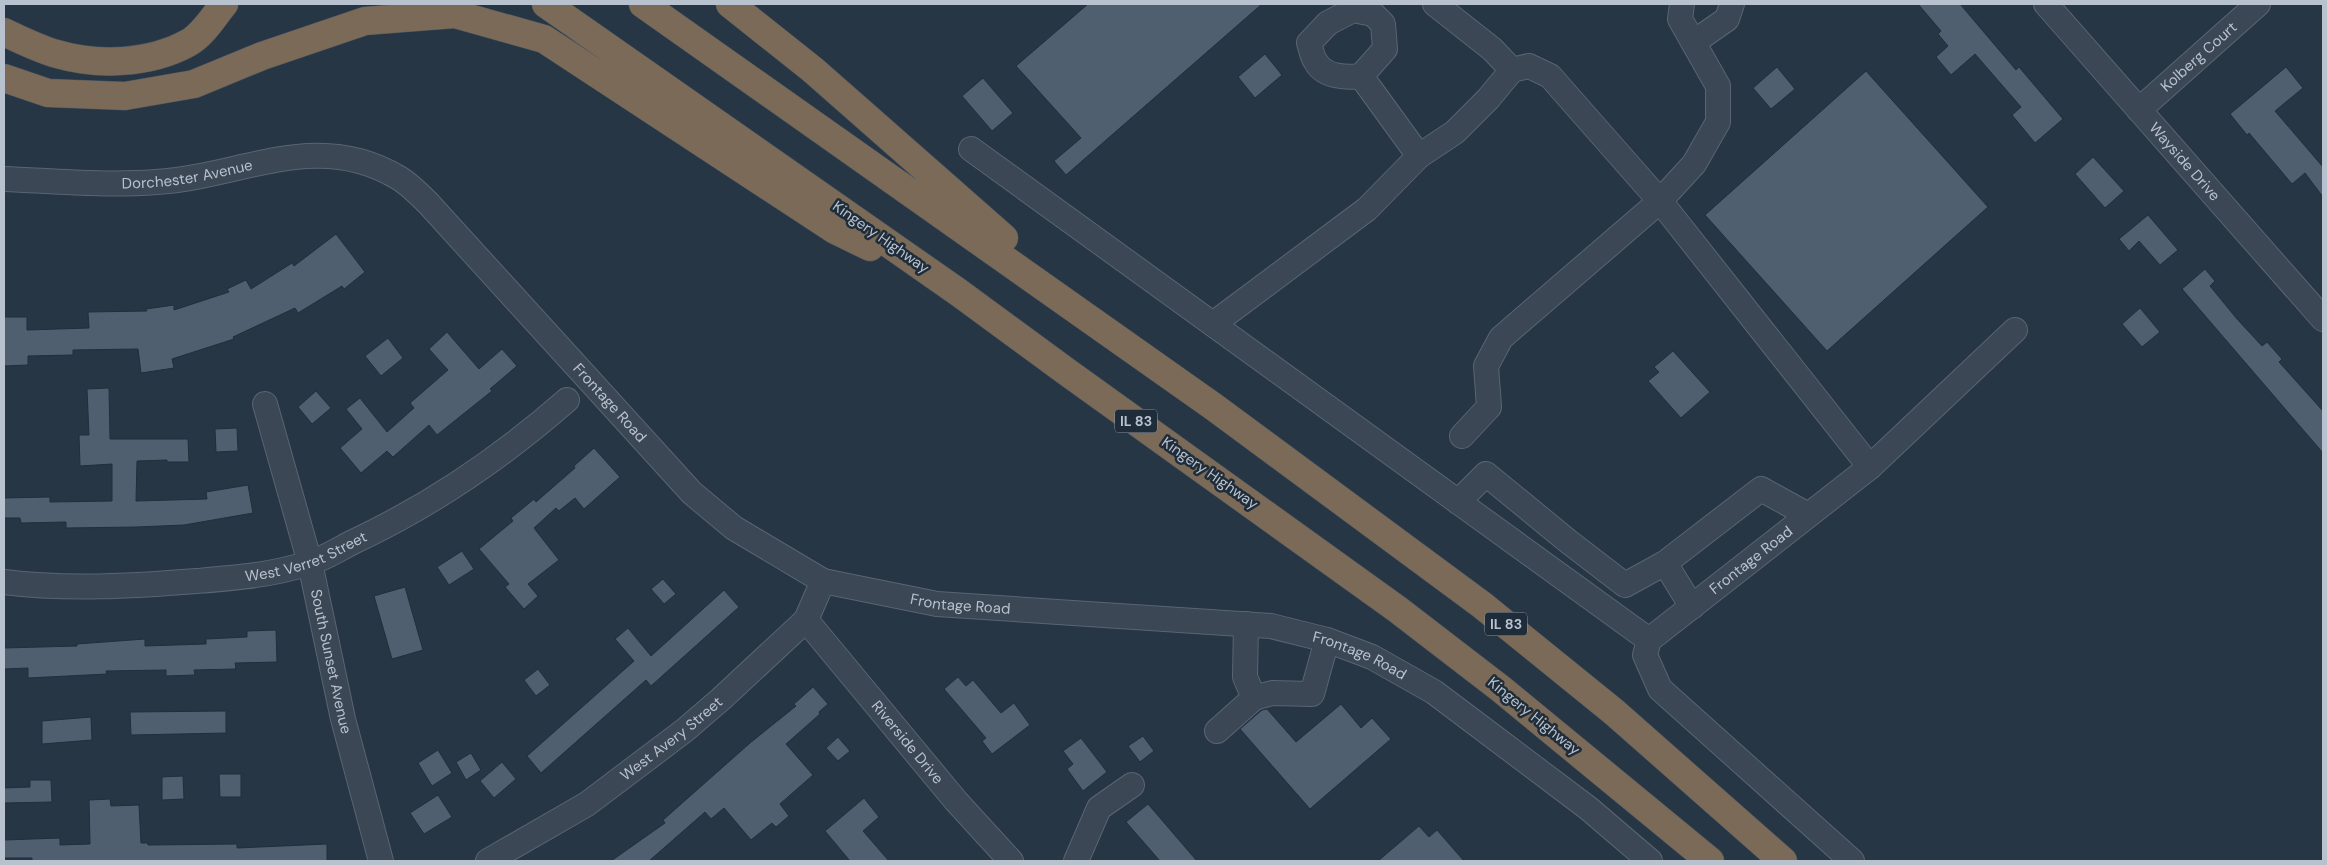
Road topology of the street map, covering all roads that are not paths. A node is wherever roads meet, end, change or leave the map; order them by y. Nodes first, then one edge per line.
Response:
1 (224, 4) edge
2 (546, 4) edge
3 (642, 4) edge
4 (730, 4) edge
5 (1435, 4) edge
6 (1682, 4) edge
7 (1732, 4) edge
8 (2046, 4) edge
9 (2258, 4) edge
10 (4, 32) edge
11 (1694, 42) junction
12 (1512, 70) junction
13 (1361, 76) dead end
14 (4, 78) edge
15 (2139, 110) junction
16 (971, 149) dead end
17 (1419, 156) junction
18 (369, 162) joint
19 (4, 179) edge
20 (1660, 201) junction
21 (958, 292) junction
22 (2323, 319) edge
23 (1213, 324) junction
24 (2015, 330) dead end
25 (567, 400) dead end
26 (265, 404) dead end
27 (1214, 407) junction
28 (1462, 436) dead end
29 (1870, 467) junction
30 (1458, 502) junction
31 (1808, 515) junction
32 (310, 563) junction
33 (1665, 563) junction
34 (823, 580) junction
35 (4, 582) edge
36 (1692, 607) junction
37 (806, 620) junction
38 (1246, 624) junction
39 (1327, 640) junction
40 (1649, 640) junction
41 (1254, 698) junction
42 (1216, 732) dead end
43 (1132, 785) dead end
44 (381, 861) edge
45 (488, 861) edge
46 (1011, 861) edge
47 (1076, 861) edge
48 (1650, 861) edge
49 (1710, 861) edge
50 (1783, 861) edge
51 (1852, 861) edge

1 - 10 highway
2 - 21 highway, Kingery Highway / IL 83
3 - 27 highway, IL 83
4 - 27 highway
5 - 12 street
6 - 11 street
7 - 11 street
8 - 15 street, Wayside Drive
9 - 15 street, Kolberg Court
11 - 20 street
12 - 17 street
12 - 20 street
13 - 17 street
14 - 21 highway
15 - 22 street, Wayside Drive
16 - 23 street
17 - 23 street
18 - 19 street, Dorchester Avenue
18 - 34 street, Frontage Road
20 - 28 street
20 - 29 street
21 - 49 highway, Kingery Highway / IL 83
23 - 30 street
24 - 29 street, Frontage Road
25 - 32 street, West Verret Street
26 - 32 street, South Sunset Avenue
27 - 50 highway, IL 83
29 - 31 street, Frontage Road
30 - 33 street
30 - 40 street
31 - 33 street
31 - 36 street, Frontage Road
32 - 35 street, West Verret Street
32 - 44 street, South Sunset Avenue
33 - 36 street
34 - 37 street, West Avery Street
34 - 38 street, Frontage Road
36 - 40 street, Frontage Road
37 - 45 street, West Avery Street
37 - 46 street, Riverside Drive
38 - 39 street, Frontage Road
38 - 41 street
39 - 41 street
39 - 48 street, Frontage Road
40 - 51 street
41 - 42 street
43 - 47 street

